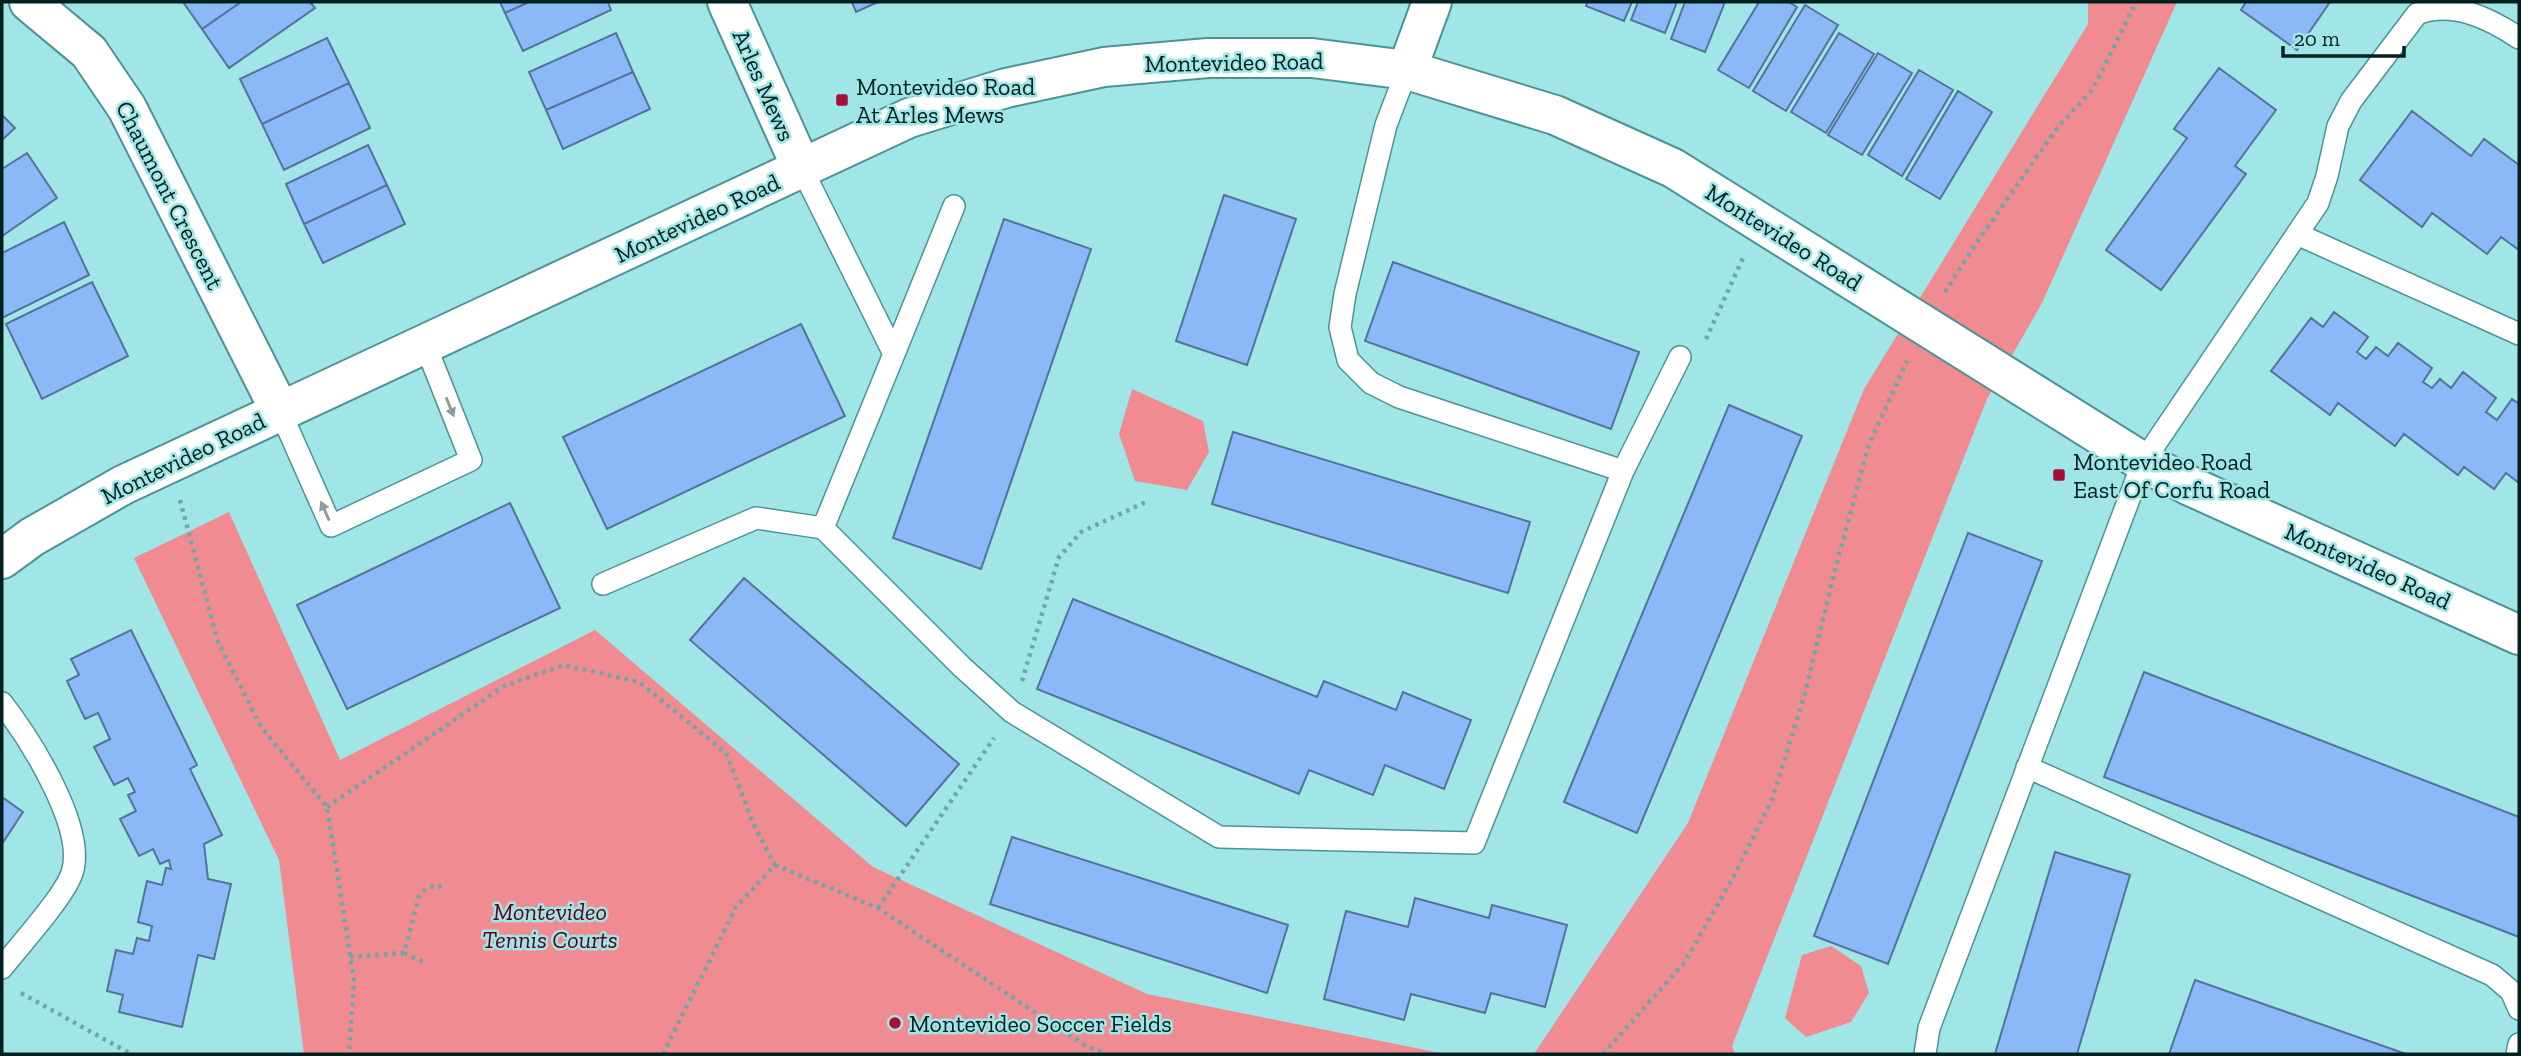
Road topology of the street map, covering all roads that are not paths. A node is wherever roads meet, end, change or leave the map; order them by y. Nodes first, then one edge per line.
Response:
1 (29, 2) edge
2 (727, 2) edge
3 (1432, 2) edge
4 (2519, 38) edge
5 (1407, 70) junction
6 (802, 169) junction
7 (954, 206) dead end
8 (2297, 234) junction
9 (2519, 334) edge
10 (425, 344) junction
11 (894, 354) junction
12 (1680, 357) road end
13 (280, 411) junction
14 (2143, 462) junction
15 (1623, 471) junction
16 (823, 528) junction
17 (2, 559) edge
18 (603, 584) dead end
19 (2519, 635) edge
20 (2, 703) edge
21 (2027, 768) junction
22 (2, 968) edge
23 (2519, 1009) edge
24 (2519, 1044) edge
25 (1925, 1054) edge
26 (2517, 1054) edge

1 - 13 street, Chaumont Crescent
2 - 6 street, Arles Mews
3 - 5 street
4 - 8 lane
5 - 6 street, Montevideo Road
5 - 14 street, Montevideo Road
5 - 15 lane
6 - 10 street, Montevideo Road
6 - 11 lane
7 - 11 lane
8 - 9 lane
8 - 14 lane
10 - 13 street, Montevideo Road
10 -> 13 lane
11 - 16 lane
12 - 15 lane
13 - 17 street, Montevideo Road
14 - 19 street, Montevideo Road
14 - 21 lane
15 - 16 lane
16 - 18 lane
20 - 22 lane
21 - 23 lane
21 - 25 lane
24 - 26 lane

